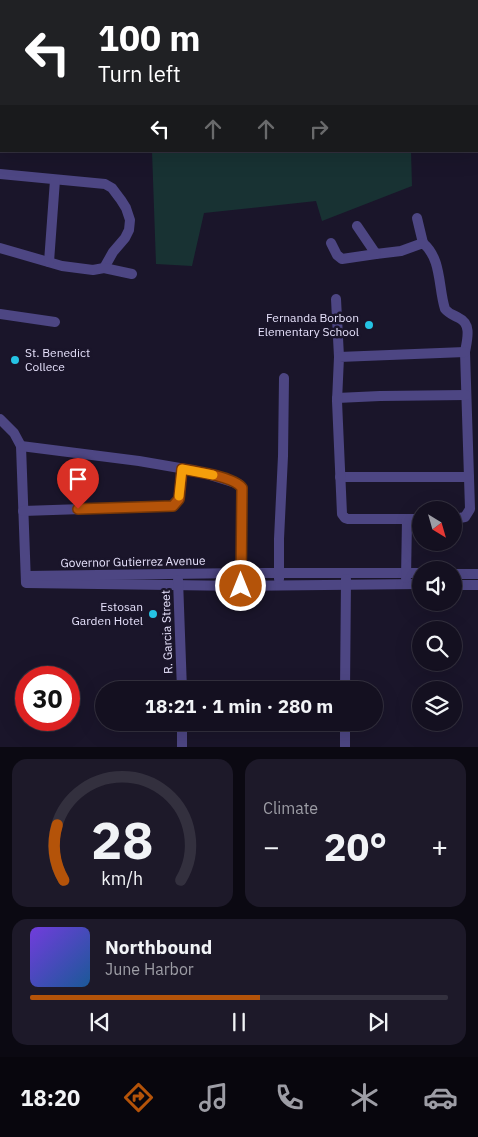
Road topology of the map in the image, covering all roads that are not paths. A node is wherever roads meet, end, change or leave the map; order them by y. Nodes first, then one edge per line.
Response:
1 (0, 174) edge
2 (55, 180) junction
3 (417, 218) dead end
4 (357, 226) dead end
5 (331, 243) dead end
6 (423, 243) junction
7 (0, 248) edge
8 (376, 254) junction
9 (49, 262) junction
10 (104, 268) junction
11 (132, 274) dead end
12 (336, 299) dead end
13 (0, 314) edge
14 (55, 322) dead end
15 (465, 352) junction
16 (339, 356) junction
17 (284, 378) dead end
18 (466, 395) junction
19 (337, 398) junction
20 (0, 419) edge
21 (21, 446) junction
22 (182, 469) junction
23 (340, 477) junction
24 (469, 477) junction
25 (24, 511) junction
26 (462, 518) edge
27 (407, 519) junction
28 (412, 519) edge
29 (241, 573) junction
30 (346, 573) junction
31 (406, 573) junction
32 (412, 573) edge
33 (178, 574) junction
34 (279, 574) junction
35 (462, 574) edge
36 (478, 574) edge
37 (26, 579) junction
38 (406, 584) junction
39 (412, 584) edge
40 (462, 584) edge
41 (178, 585) junction
42 (279, 585) junction
43 (346, 585) junction
44 (478, 585) edge
45 (241, 586) junction
46 (182, 681) edge
47 (345, 681) edge
48 (182, 731) edge
49 (345, 731) edge
50 (172, 747) edge
51 (182, 747) edge
52 (344, 747) edge

1 - 2 street
2 - 9 street
2 - 10 street
3 - 6 street
4 - 8 street
5 - 8 street
6 - 8 street
6 - 15 street
7 - 9 street
9 - 10 street
10 - 11 street
12 - 16 street
13 - 14 street
15 - 16 street
15 - 18 street
16 - 19 street
17 - 34 street
18 - 19 street
18 - 24 street
19 - 23 street
20 - 21 street
21 - 22 street
21 - 25 street
22 - 25 street
22 - 29 street
23 - 24 street
23 - 27 street
24 - 26 street
25 - 37 street
27 - 28 street
27 - 31 street
29 - 33 street, Governor Gutierrez Avenue
29 - 34 street, Governor Gutierrez Avenue
29 - 45 street
30 - 31 street, Governor Gutierrez Avenue
30 - 34 street, Governor Gutierrez Avenue
30 - 43 street
31 - 32 street, Governor Gutierrez Avenue
31 - 38 street
33 - 37 street, Governor Gutierrez Avenue
33 - 41 street, R. Garcia Street
34 - 42 street
35 - 36 street
37 - 41 street, Governor Gutierrez Avenue
38 - 39 street, Governor Gutierrez Avenue
38 - 43 street, Governor Gutierrez Avenue
40 - 44 street
41 - 45 street, Governor Gutierrez Avenue
41 - 46 street, R. Garcia Street
42 - 43 street, Governor Gutierrez Avenue
42 - 45 street, Governor Gutierrez Avenue
43 - 47 street
48 - 51 street
49 - 52 street
50 - 51 street

